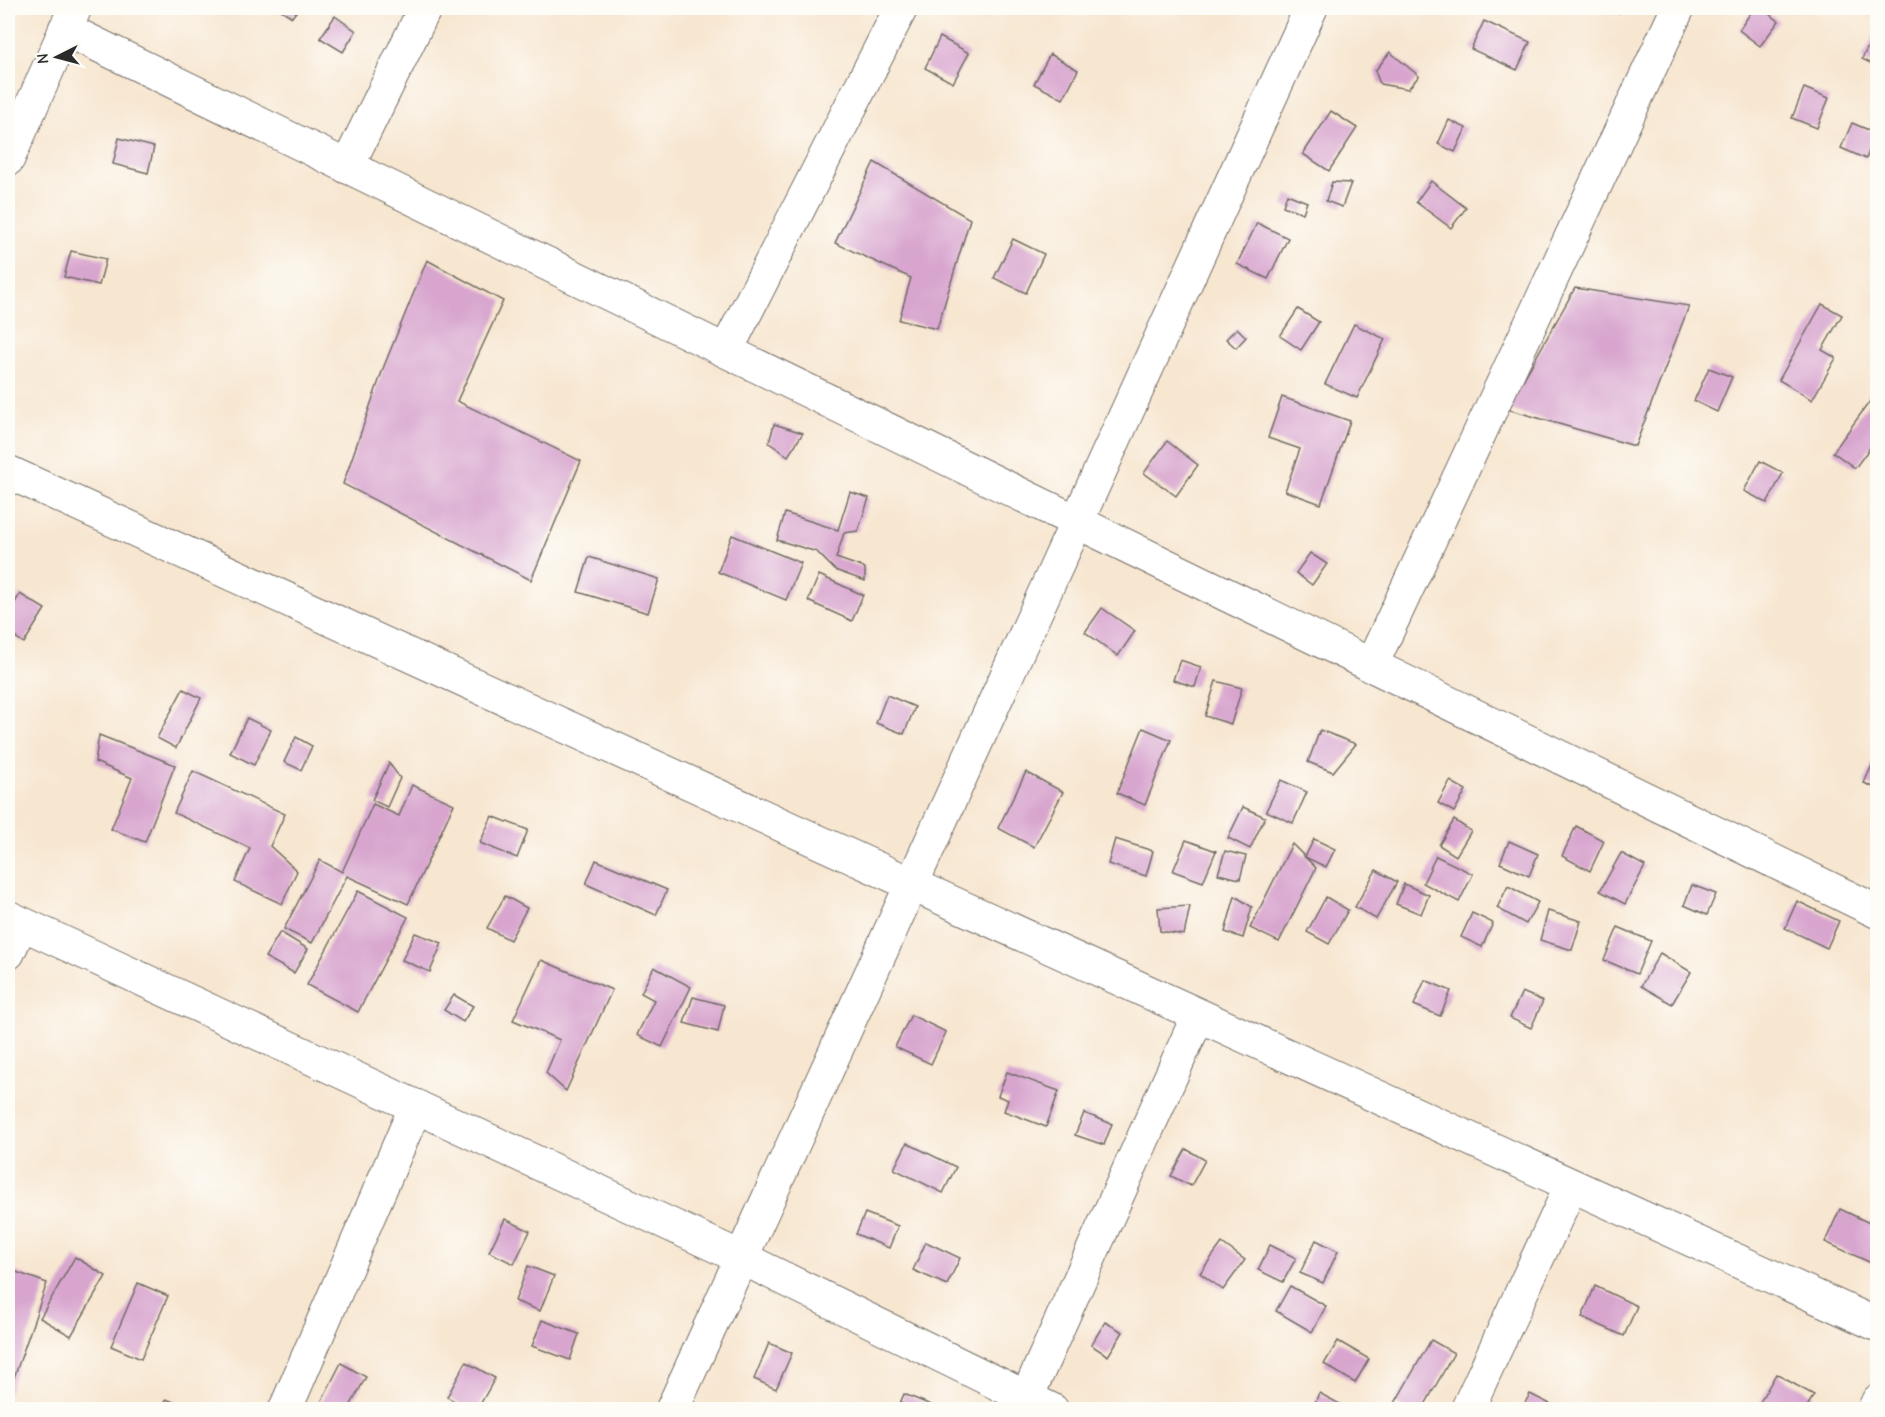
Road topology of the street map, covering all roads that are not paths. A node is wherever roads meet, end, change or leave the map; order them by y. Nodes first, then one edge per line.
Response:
1 (424, 8) edge
2 (901, 8) edge
3 (1311, 8) edge
4 (1678, 8) edge
5 (70, 18) edge
6 (8, 159) edge
7 (347, 167) junction
8 (726, 351) junction
9 (8, 472) edge
10 (1077, 523) junction
11 (1371, 666) junction
12 (912, 885) junction
13 (1878, 912) edge
14 (14, 920) edge
15 (8, 953) edge
16 (1198, 1016) junction
17 (416, 1107) junction
18 (1571, 1185) junction
19 (742, 1257) junction
20 (1878, 1325) edge
21 (1878, 1401) edge
22 (1033, 1405) edge
23 (285, 1410) edge
24 (672, 1410) edge
25 (1467, 1410) edge
26 (1874, 1410) edge

1 - 7 street
2 - 8 street
3 - 10 street
4 - 11 street
5 - 6 street
5 - 7 street
7 - 8 street
8 - 10 street
9 - 12 street
10 - 11 street
10 - 12 street
11 - 13 street
12 - 16 street
12 - 19 street
14 - 15 street
14 - 17 street
16 - 18 street
16 - 22 street
17 - 19 street
17 - 23 street
18 - 20 street
18 - 25 street
19 - 22 street
19 - 24 street
21 - 26 street

